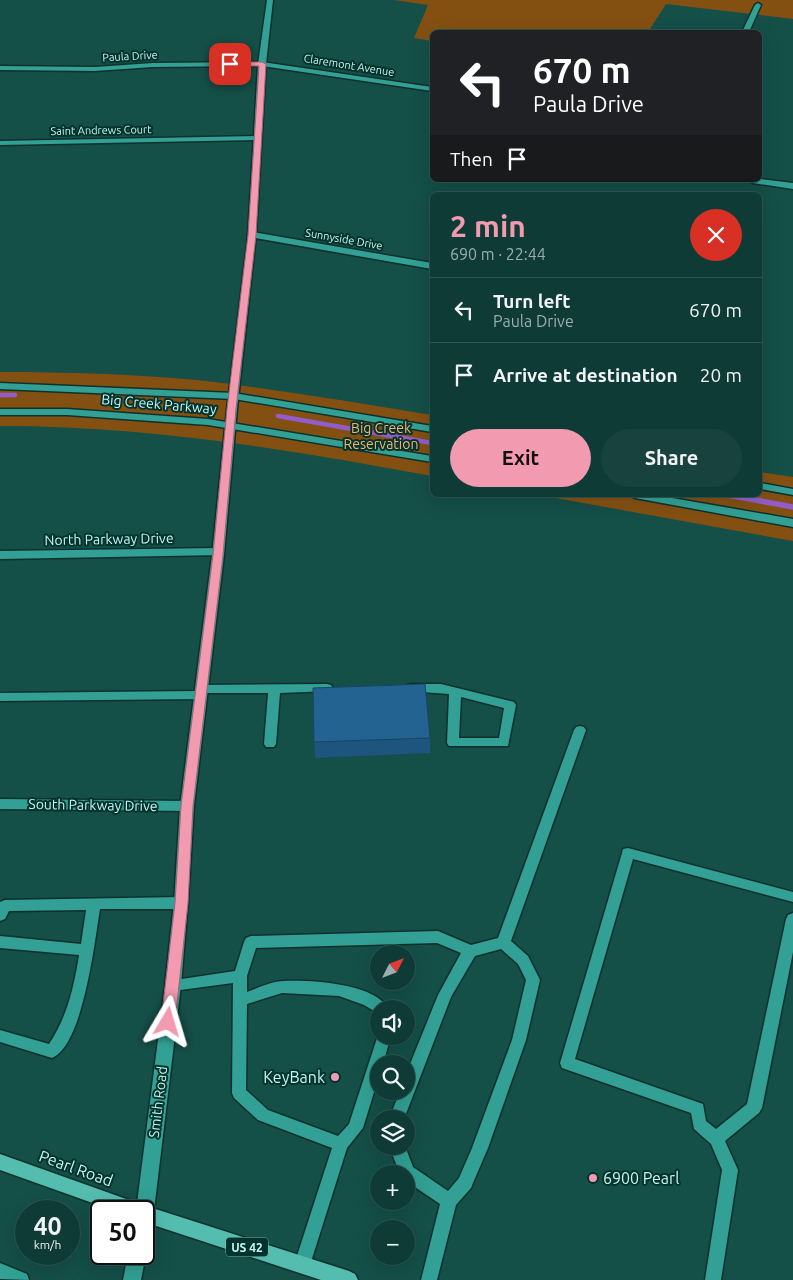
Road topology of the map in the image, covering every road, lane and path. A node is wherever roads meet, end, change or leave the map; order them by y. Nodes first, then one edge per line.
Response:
1 (270, 0) edge
2 (758, 5) dead end
3 (746, 30) edge
4 (262, 64) junction
5 (0, 68) edge
6 (430, 90) edge
7 (258, 140) junction
8 (0, 143) edge
9 (762, 181) edge
10 (793, 186) edge
11 (252, 235) junction
12 (430, 266) edge
13 (0, 386) edge
14 (234, 396) junction
15 (0, 412) edge
16 (230, 424) junction
17 (430, 429) edge
18 (430, 459) edge
19 (762, 486) edge
20 (793, 492) edge
21 (646, 497) edge
22 (793, 523) edge
23 (218, 552) junction
24 (0, 555) edge
25 (274, 688) junction
26 (343, 688) edge
27 (402, 688) edge
28 (455, 691) junction
29 (201, 692) junction
30 (0, 697) edge
31 (580, 730) dead end
32 (270, 744) dead end
33 (0, 804) edge
34 (187, 806) junction
35 (793, 897) edge
36 (181, 903) junction
37 (94, 904) junction
38 (0, 915) edge
39 (793, 919) edge
40 (0, 942) edge
41 (503, 943) junction
42 (86, 950) junction
43 (470, 951) junction
44 (240, 976) junction
45 (172, 985) junction
46 (240, 1000) junction
47 (370, 1001) edge
48 (0, 1036) edge
49 (381, 1045) edge
50 (400, 1110) edge
51 (716, 1139) junction
52 (341, 1144) junction
53 (400, 1155) edge
54 (0, 1162) edge
55 (104, 1200) edge
56 (145, 1200) edge
57 (449, 1201) junction
58 (155, 1218) edge
59 (135, 1265) edge
60 (302, 1265) junction
61 (0, 1271) edge
62 (21, 1280) edge
63 (132, 1280) edge
64 (349, 1280) edge
65 (429, 1280) edge
66 (713, 1280) edge

1 - 4 street, Smith Road
2 - 3 street
4 - 5 street, Paula Drive
4 - 6 street, Claremont Avenue
4 - 7 street, Smith Road
7 - 8 street, Saint Andrews Court
7 - 11 street, Smith Road
9 - 10 street
11 - 12 street, Sunnyside Drive
11 - 14 street, Smith Road
13 - 14 street, Big Creek Parkway
14 - 16 street, Smith Road
14 - 17 street, Big Creek Parkway
15 - 16 street, Big Creek Parkway
16 - 18 street, Big Creek Parkway
16 - 23 street, Smith Road
19 - 20 street
21 - 22 street
23 - 24 street, North Parkway Drive
23 - 29 street, Smith Road
25 - 26 lane
25 - 29 lane
25 - 32 lane
27 - 28 lane
28 - 28 lane
29 - 30 lane
29 - 34 street, Smith Road
31 - 41 lane
33 - 34 street, South Parkway Drive
34 - 36 street, Smith Road
35 - 51 lane
36 - 37 lane
36 - 45 street, Smith Road
37 - 38 lane
37 - 42 lane
39 - 51 lane
40 - 42 lane
41 - 43 lane
41 - 57 lane
42 - 48 lane
43 - 44 lane
43 - 50 lane
44 - 45 lane
44 - 46 lane
45 - 56 street, Smith Road
46 - 47 lane
46 - 52 lane
49 - 52 lane
51 - 66 lane
52 - 60 lane
53 - 57 lane
54 - 55 main road, Pearl Road / US 42
57 - 65 lane
58 - 60 main road, Pearl Road / US 42
59 - 63 street
60 - 64 main road, Pearl Road / US 42
61 - 62 lane

